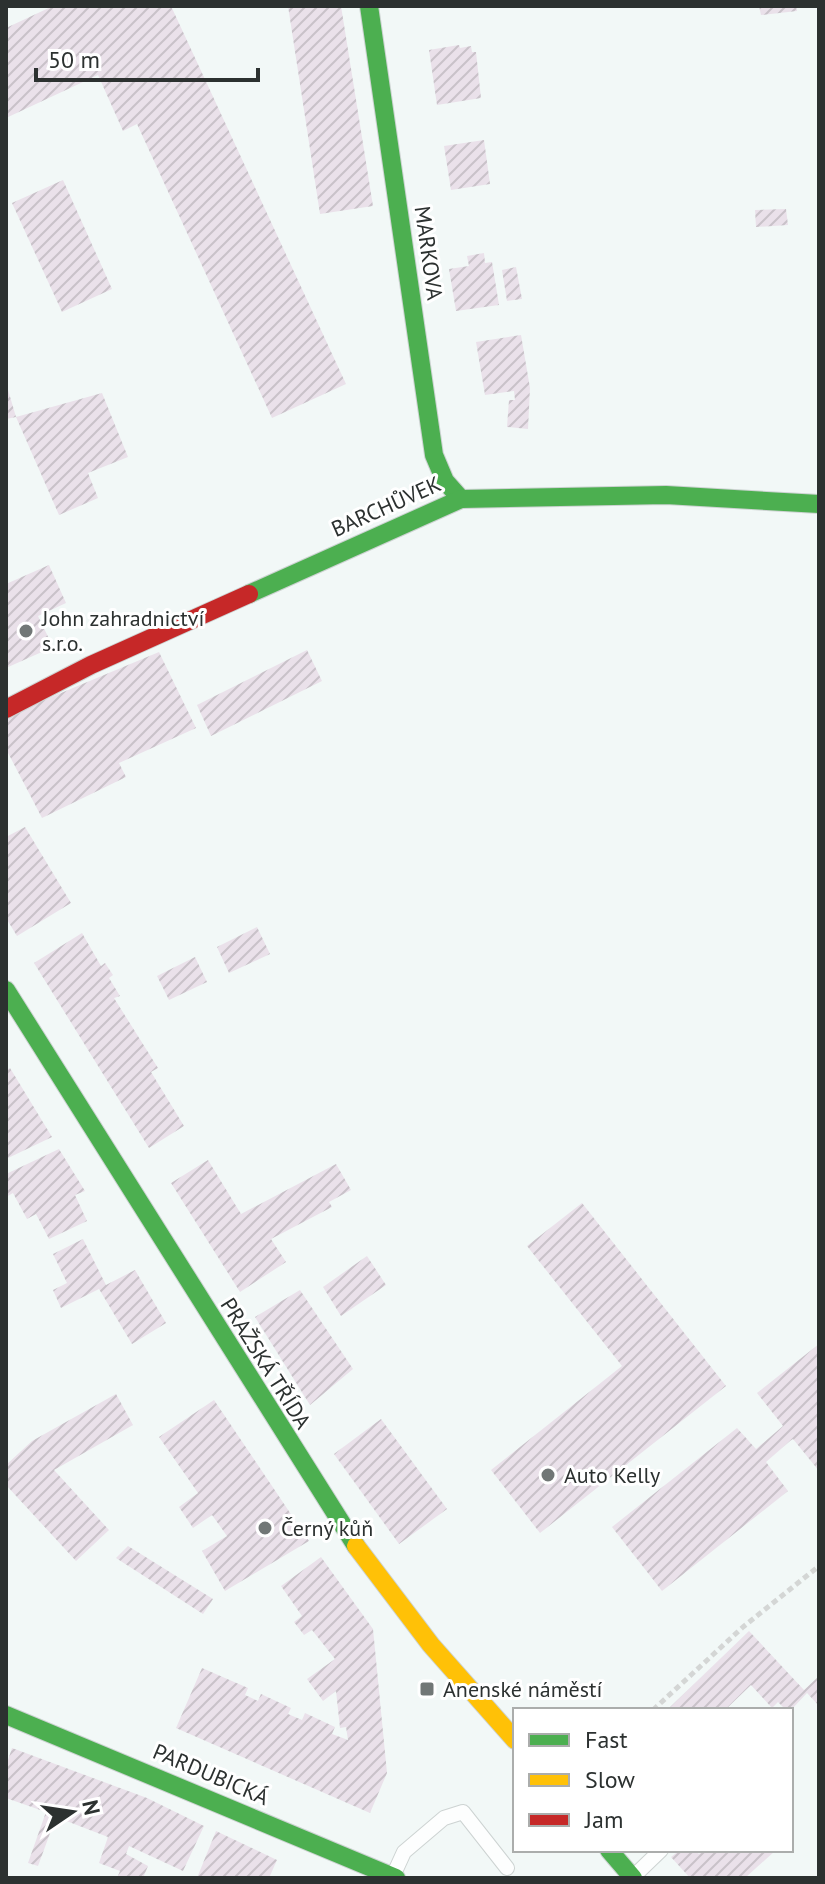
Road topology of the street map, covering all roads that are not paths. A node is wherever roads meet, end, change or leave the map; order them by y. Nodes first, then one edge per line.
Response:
1 (369, 6) edge
2 (461, 499) junction
3 (819, 504) edge
4 (6, 709) edge
5 (6, 990) edge
6 (6, 1715) edge
7 (513, 1738) edge
8 (611, 1852) edge
9 (659, 1852) edge
10 (507, 1868) dead end
11 (395, 1877) edge
12 (633, 1877) edge

1 - 2 street, MARKOVA
2 - 3 street, BARCHŮVEK
2 - 4 street, BARCHŮVEK
5 - 7 street, PRAŽSKÁ TŘÍDA
6 - 11 street, PARDUBICKÁ
8 - 12 street
9 - 12 lane
10 - 11 lane

